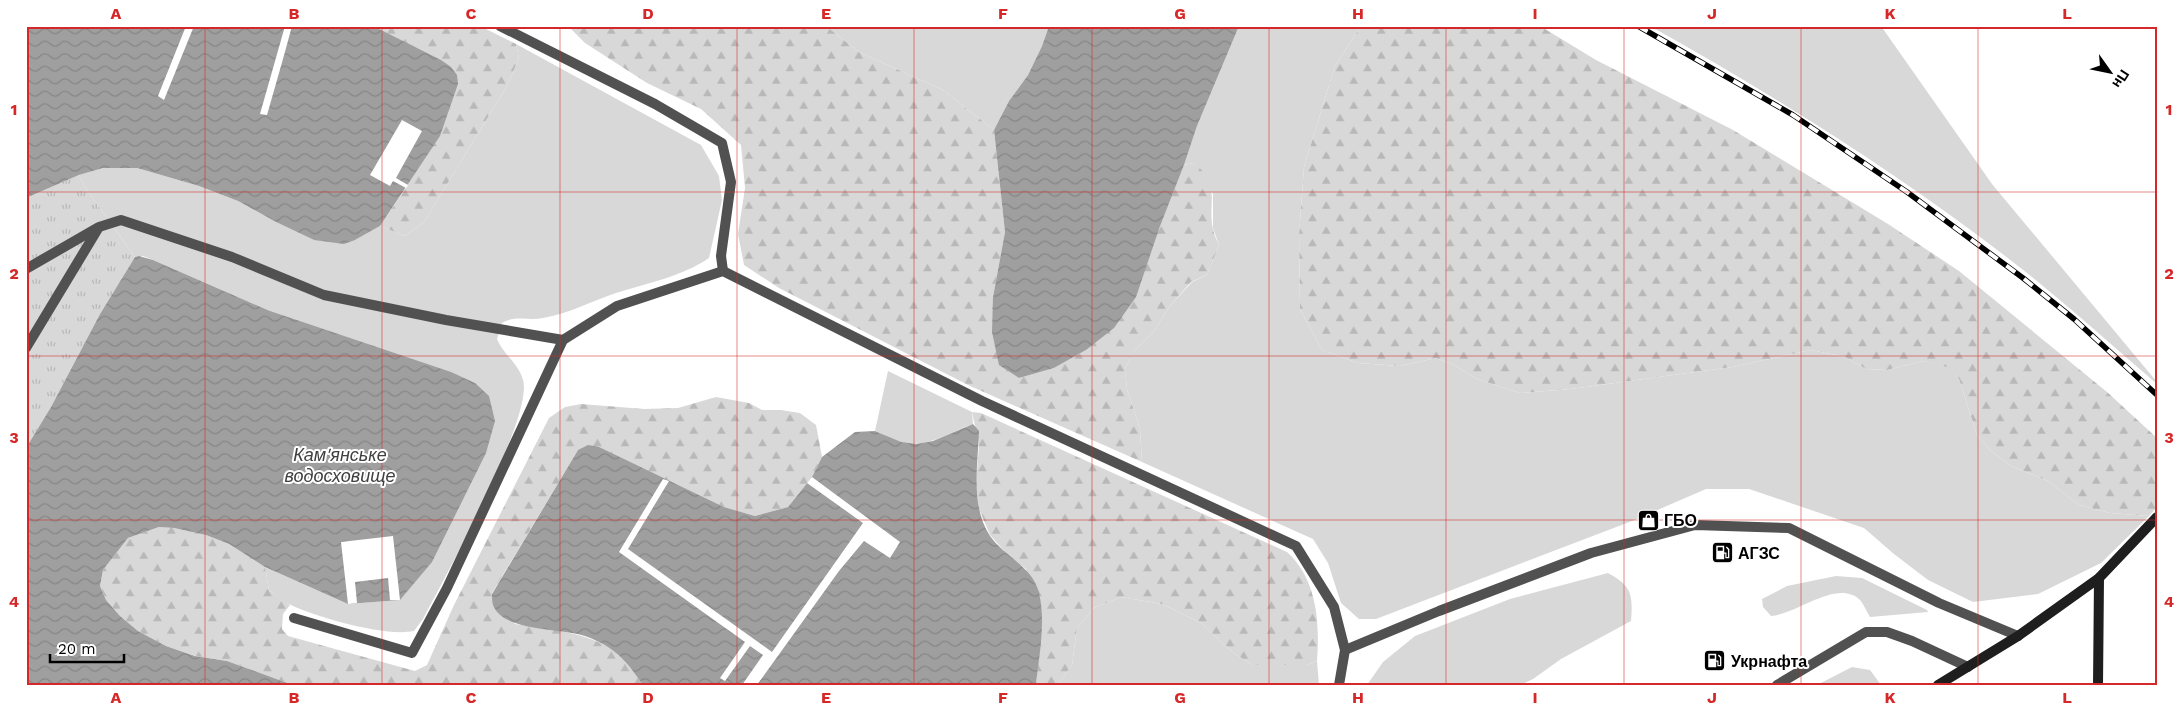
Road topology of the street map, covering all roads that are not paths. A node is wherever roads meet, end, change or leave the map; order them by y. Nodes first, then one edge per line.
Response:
1 (500, 26) edge
2 (100, 227) junction
3 (26, 269) edge
4 (723, 271) junction
5 (563, 340) junction
6 (26, 348) edge
7 (2157, 517) edge
8 (2099, 578) junction
9 (294, 618) dead end
10 (2018, 636) junction
11 (1345, 650) junction
12 (1968, 667) junction
13 (1339, 685) edge
14 (1777, 685) edge
15 (1938, 685) edge
16 (2098, 685) edge

1 - 4 street
2 - 3 street
2 - 5 street
2 - 6 street
4 - 5 street
4 - 11 street
5 - 9 street
7 - 8 street
8 - 10 street
8 - 16 street
10 - 11 street
10 - 12 street
11 - 13 street
12 - 14 street
12 - 15 street

